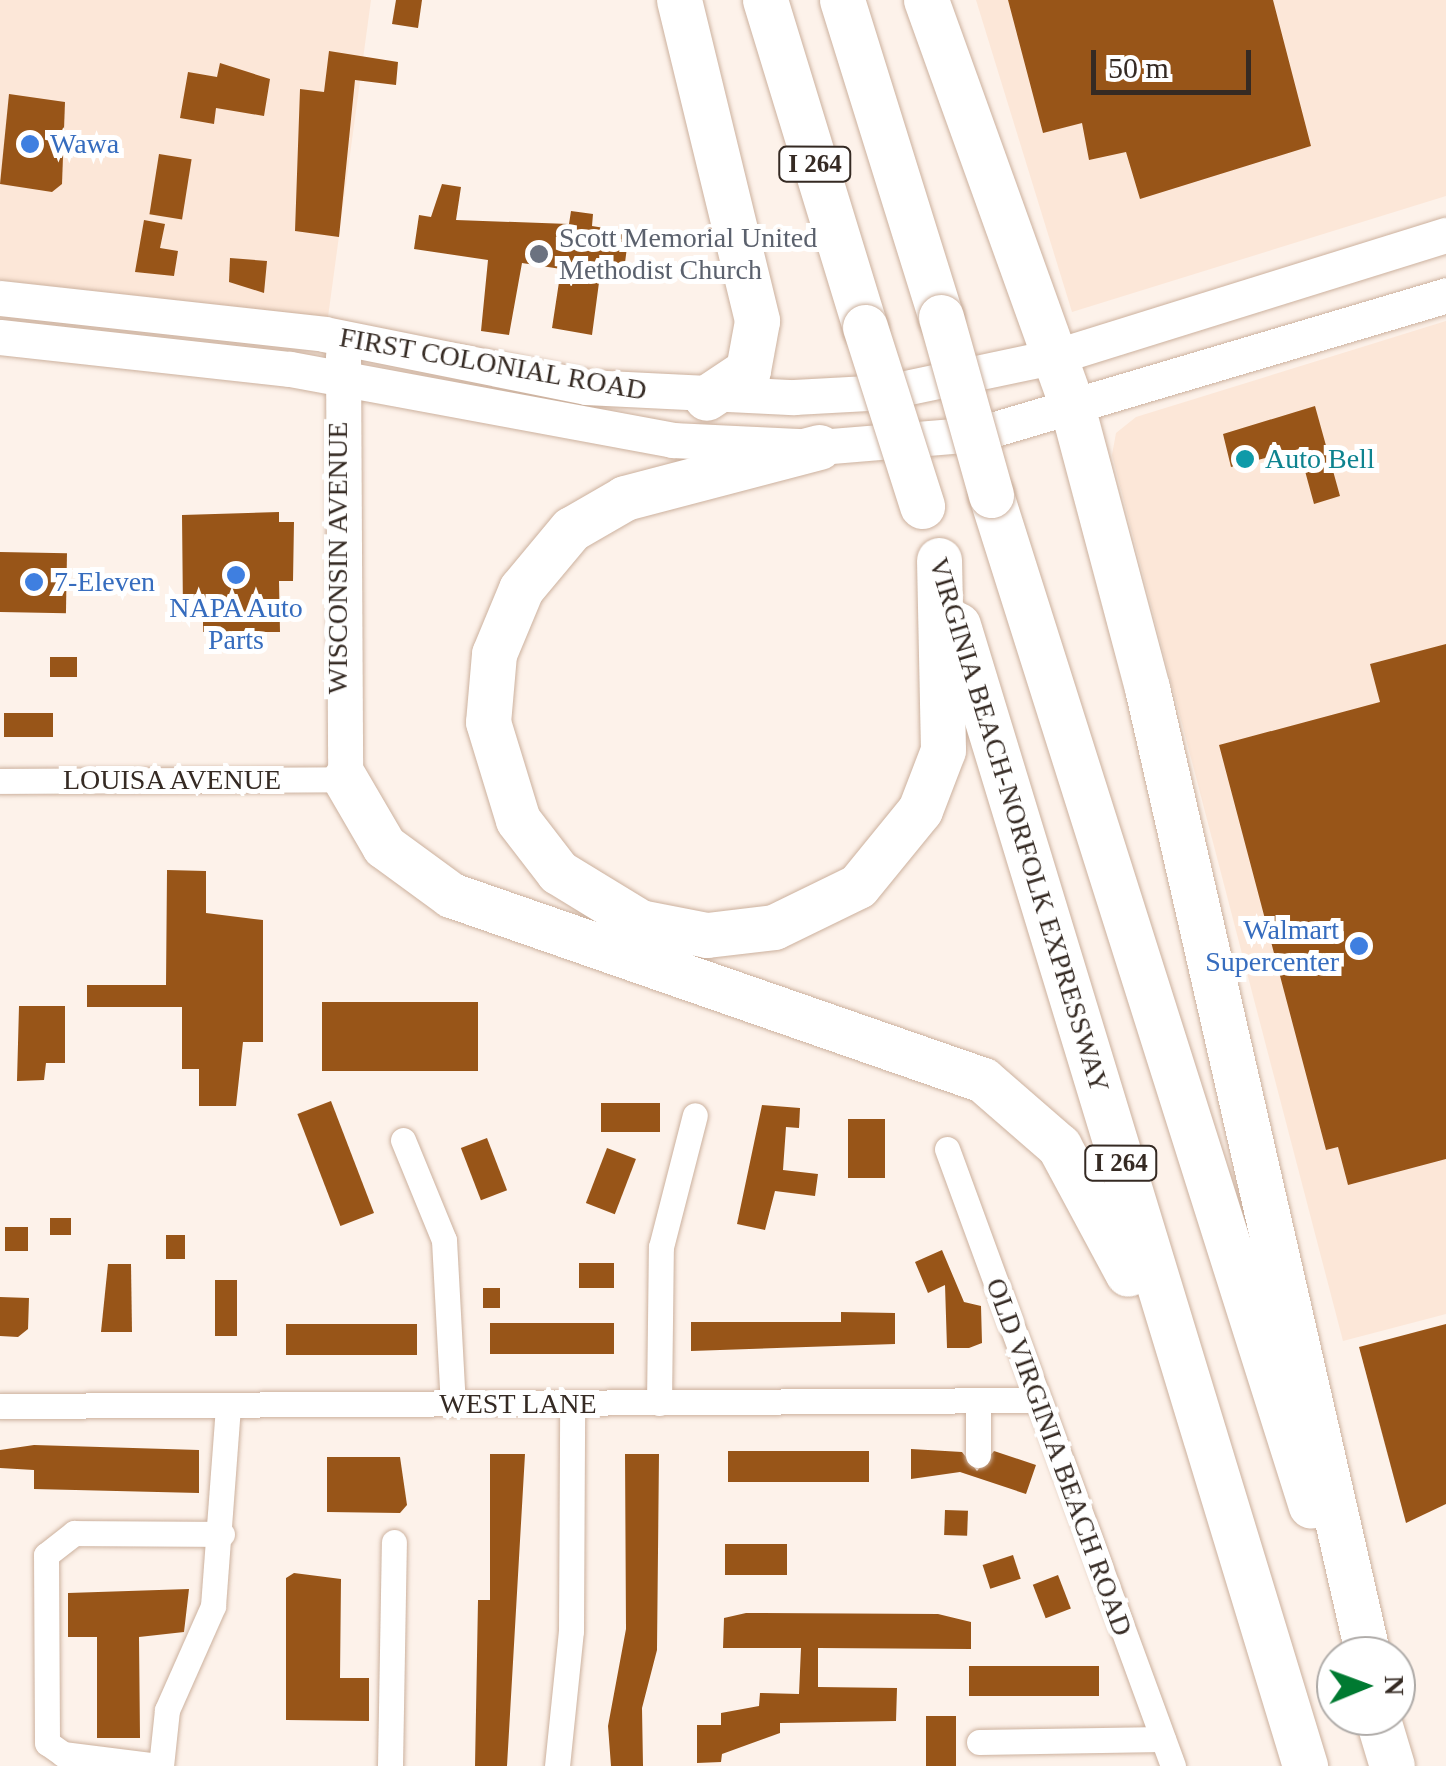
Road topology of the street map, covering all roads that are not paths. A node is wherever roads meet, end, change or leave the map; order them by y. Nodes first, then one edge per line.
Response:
1 (678, 0) edge
2 (765, 0) edge
3 (842, 0) edge
4 (926, 0) edge
5 (1446, 235) edge
6 (1446, 278) edge
7 (1446, 295) edge
8 (0, 298) edge
9 (1408, 307) junction
10 (0, 337) edge
11 (348, 338) junction
12 (1056, 356) junction
13 (337, 376) junction
14 (706, 398) junction
15 (1072, 406) junction
16 (820, 447) junction
17 (939, 560) junction
18 (344, 779) junction
19 (0, 781) edge
20 (695, 1115) dead end
21 (403, 1140) dead end
22 (947, 1148) dead end
23 (978, 1400) junction
24 (1037, 1400) junction
25 (659, 1403) junction
26 (454, 1404) junction
27 (572, 1404) junction
28 (0, 1406) edge
29 (228, 1406) junction
30 (978, 1455) dead end
31 (222, 1534) junction
32 (394, 1542) dead end
33 (1251, 1592) junction
34 (1352, 1636) edge
35 (1363, 1636) edge
36 (1163, 1739) junction
37 (979, 1742) dead end
38 (159, 1766) edge
39 (390, 1766) edge
40 (557, 1766) edge
41 (1173, 1766) edge
42 (1305, 1766) edge

1 - 14 highway
2 - 17 highway, VIRGINIA BEACH-NORFOLK EXPRESSWAY / I 264, bridge
3 - 34 highway, I 264, bridge
4 - 12 highway
5 - 12 main road, FIRST COLONIAL ROAD
6 - 9 main road
7 - 9 main road, FIRST COLONIAL ROAD
8 - 11 main road, FIRST COLONIAL ROAD
9 - 15 main road, FIRST COLONIAL ROAD
10 - 13 main road, FIRST COLONIAL ROAD
11 - 13 main road, WISCONSIN AVENUE
11 - 14 main road, FIRST COLONIAL ROAD
12 - 14 main road, FIRST COLONIAL ROAD
12 - 15 highway
13 - 16 main road, FIRST COLONIAL ROAD
13 - 18 main road, WISCONSIN AVENUE
15 - 16 main road, FIRST COLONIAL ROAD
15 - 35 highway
16 - 17 highway
17 - 33 highway, VIRGINIA BEACH-NORFOLK EXPRESSWAY / I 264
18 - 19 street, LOUISA AVENUE
18 - 33 highway
20 - 25 street
21 - 26 street
22 - 24 street, OLD VIRGINIA BEACH ROAD
23 - 24 street, WEST LANE
23 - 25 street, WEST LANE
23 - 30 street
24 - 36 street, OLD VIRGINIA BEACH ROAD
25 - 27 street, WEST LANE
26 - 27 street, WEST LANE
26 - 29 street, WEST LANE
27 - 40 street
28 - 29 street, WEST LANE
29 - 31 street
31 - 38 street
31 - 38 street
32 - 39 street
33 - 42 highway, VIRGINIA BEACH-NORFOLK EXPRESSWAY / I 264
36 - 37 street
36 - 41 street, OLD VIRGINIA BEACH ROAD

